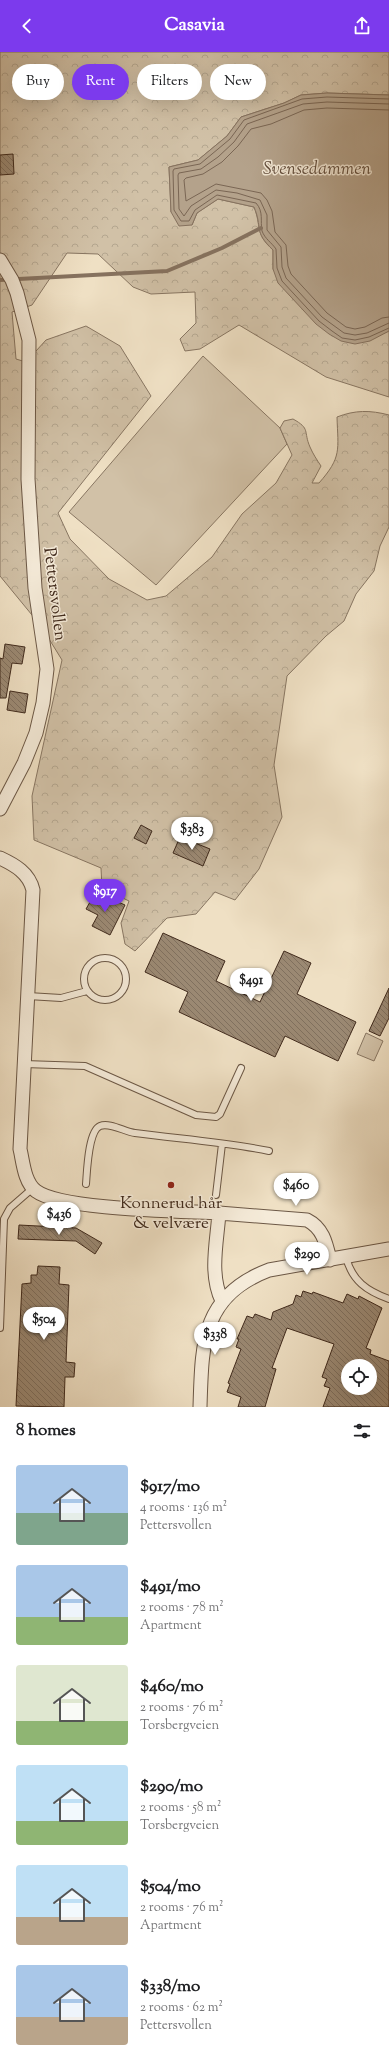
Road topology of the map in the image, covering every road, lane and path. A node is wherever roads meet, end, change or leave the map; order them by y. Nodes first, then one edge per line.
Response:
1 (0, 260) edge
2 (0, 809) edge
3 (0, 858) edge
4 (87, 991) junction
5 (27, 996) junction
6 (24, 1064) junction
7 (241, 1068) dead end
8 (222, 1144) junction
9 (268, 1151) dead end
10 (86, 1184) dead end
11 (33, 1188) junction
12 (216, 1195) dead end
13 (219, 1213) junction
14 (389, 1249) edge
15 (346, 1258) junction
16 (330, 1260) junction
17 (389, 1299) edge
18 (222, 1301) junction
19 (0, 1328) edge
20 (200, 1407) edge

1 - 2 street, Pettersvollen
3 - 5 street
4 - 4 lane
4 - 5 lane
5 - 6 street
6 - 7 lane
6 - 11 street
8 - 9 lane
8 - 10 lane
8 - 12 lane
11 - 13 street
11 - 19 lane
13 - 16 street
13 - 18 street
14 - 15 street
15 - 16 street
15 - 17 lane
16 - 18 street
18 - 20 street

